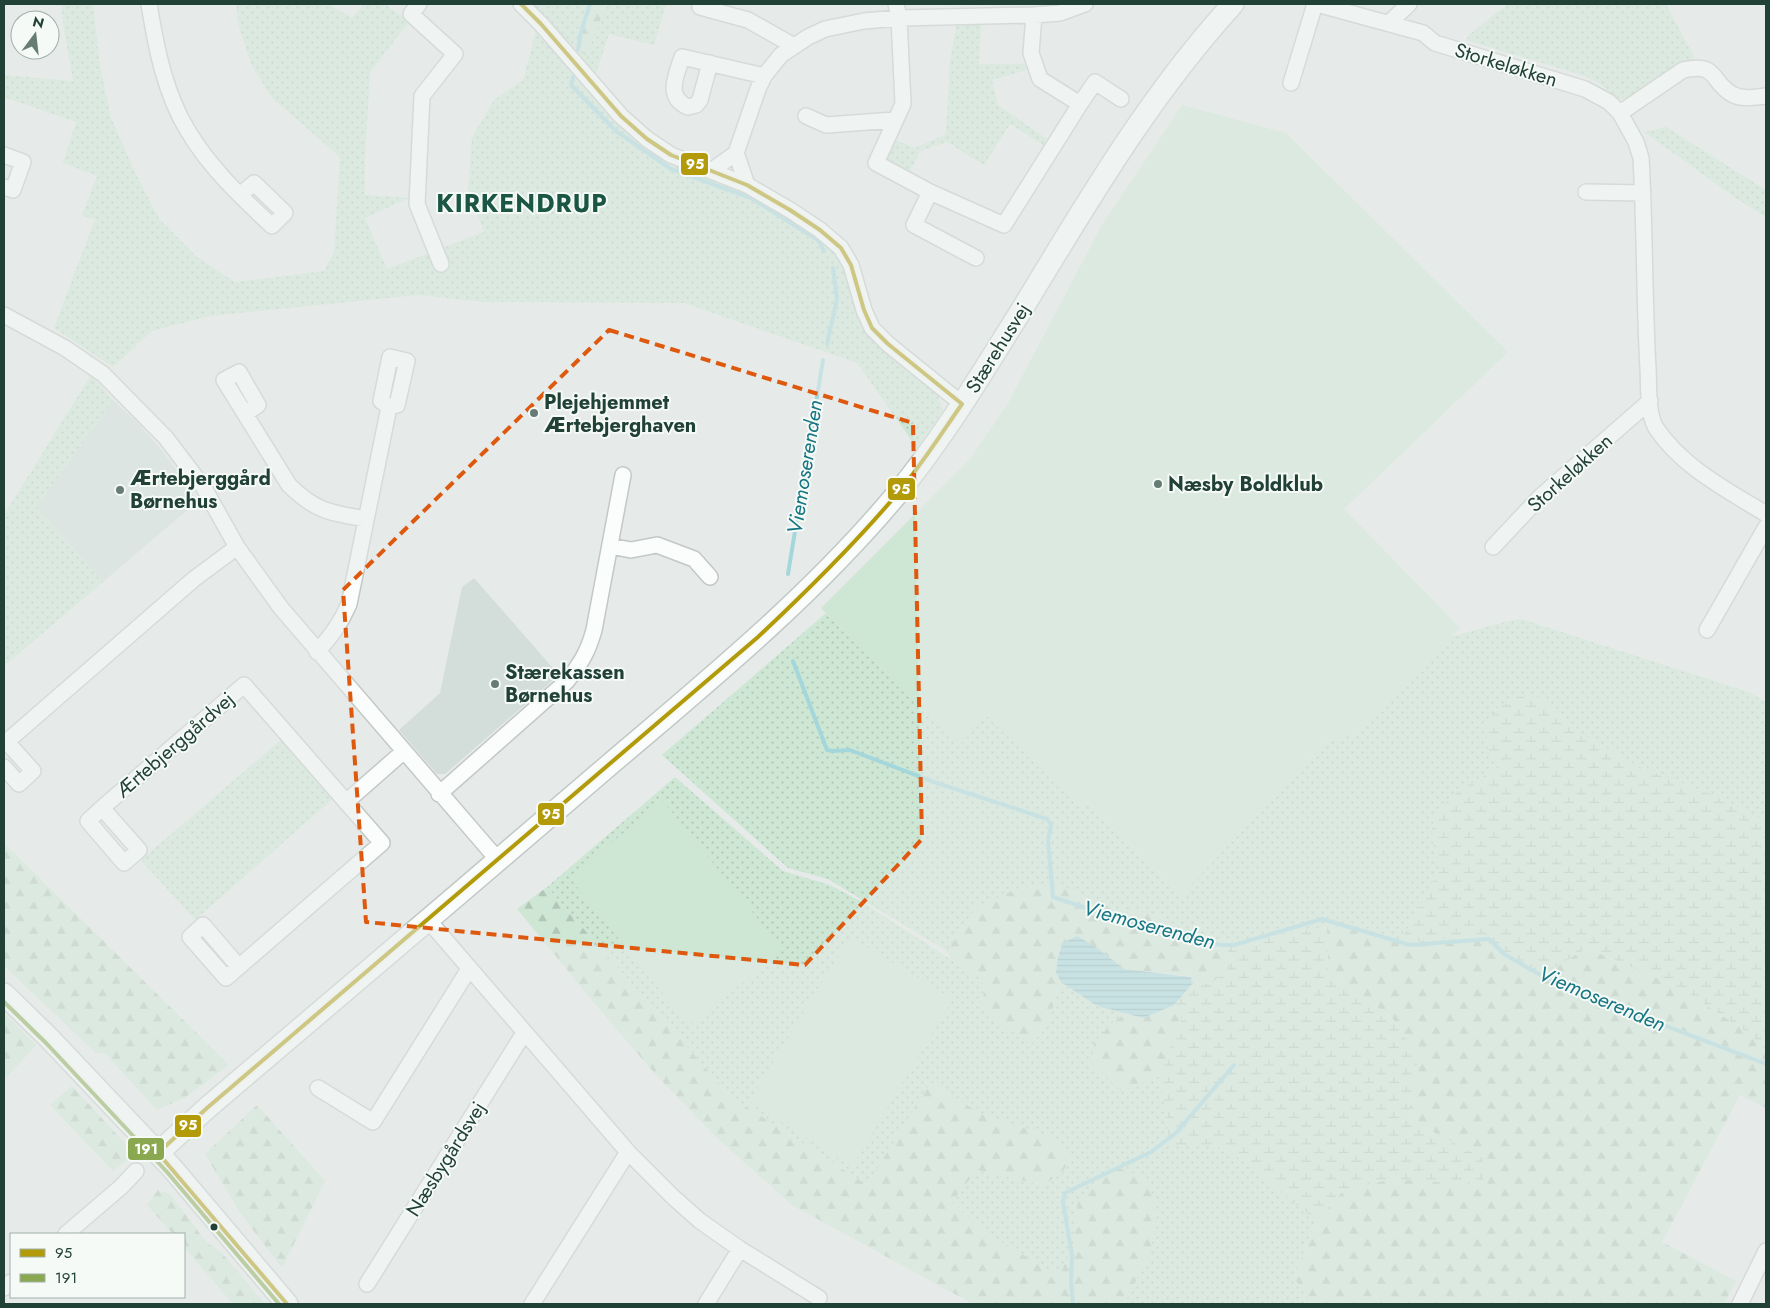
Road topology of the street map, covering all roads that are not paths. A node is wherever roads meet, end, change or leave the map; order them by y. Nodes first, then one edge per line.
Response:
1 (149, 4) edge
2 (420, 4) edge
3 (522, 4) edge
4 (701, 4) edge
5 (1085, 4) edge
6 (1234, 4) edge
7 (1316, 4) edge
8 (1409, 4) edge
9 (897, 11) edge
10 (1034, 15) junction
11 (1389, 23) junction
12 (794, 46) junction
13 (710, 63) dead end
14 (764, 76) junction
15 (1291, 83) dead end
16 (1766, 96) edge
17 (1121, 99) dead end
18 (1080, 104) junction
19 (1620, 113) junction
20 (806, 116) dead end
21 (895, 120) junction
22 (736, 153) junction
23 (4, 155) edge
24 (711, 171) junction
25 (746, 185) junction
26 (4, 187) edge
27 (930, 192) junction
28 (1586, 192) dead end
29 (1643, 193) junction
30 (240, 195) dead end
31 (976, 258) dead end
32 (441, 264) dead end
33 (4, 315) edge
34 (1650, 401) junction
35 (962, 404) junction
36 (389, 407) dead end
37 (245, 414) dead end
38 (623, 476) dead end
39 (1766, 514) edge
40 (366, 519) junction
41 (1766, 528) edge
42 (610, 546) junction
43 (238, 547) junction
44 (1493, 547) dead end
45 (710, 577) dead end
46 (1707, 630) dead end
47 (317, 652) junction
48 (5, 743) edge
49 (403, 752) junction
50 (4, 767) edge
51 (439, 794) junction
52 (346, 802) junction
53 (102, 808) dead end
54 (498, 860) junction
55 (428, 920) junction
56 (239, 967) dead end
57 (469, 969) junction
58 (4, 994) edge
59 (524, 1033) junction
60 (318, 1088) dead end
61 (628, 1152) junction
62 (158, 1153) junction
63 (136, 1171) dead end
64 (67, 1233) edge
65 (740, 1250) junction
66 (1766, 1251) edge
67 (367, 1284) dead end
68 (819, 1298) dead end
69 (287, 1304) edge
70 (532, 1304) edge
71 (706, 1304) edge
72 (1740, 1304) edge

1 - 30 street
2 - 32 street
3 - 24 street
4 - 12 street
5 - 10 street
6 - 35 street, Stærehusvej
7 - 11 street, Storkeløkken
7 - 15 street, Storkeløkken
8 - 11 street
9 - 10 street
9 - 12 street
9 - 21 street
10 - 18 street
11 - 19 street, Storkeløkken
12 - 14 street
13 - 14 street
14 - 22 street
16 - 19 street
17 - 18 street
18 - 27 street
19 - 29 street, Storkeløkken
20 - 21 street
21 - 27 street
22 - 24 street
22 - 25 street
23 - 26 street
24 - 25 street
25 - 35 street
27 - 31 street
28 - 29 street
29 - 34 street, Storkeløkken
33 - 43 street
34 - 39 street, Storkeløkken
34 - 44 street, Storkeløkken
35 - 54 street, Stærehusvej
36 - 40 street
37 - 40 street
38 - 42 street
40 - 47 street
41 - 46 street
42 - 45 street
42 - 51 street
43 - 47 street
43 - 48 street
47 - 49 street
48 - 50 street
49 - 51 street
49 - 52 street
51 - 54 street
52 - 53 street, Ærtebjerggårdvej
52 - 56 street, Ærtebjerggårdvej
54 - 55 street, Stærehusvej
55 - 57 street
55 - 62 street, Stærehusvej
57 - 59 street
57 - 60 street
58 - 62 street
59 - 61 street
59 - 67 street, Næsbygårdsvej
61 - 65 street
61 - 70 street
62 - 69 street
63 - 64 street
65 - 68 street
65 - 71 street
66 - 72 street

